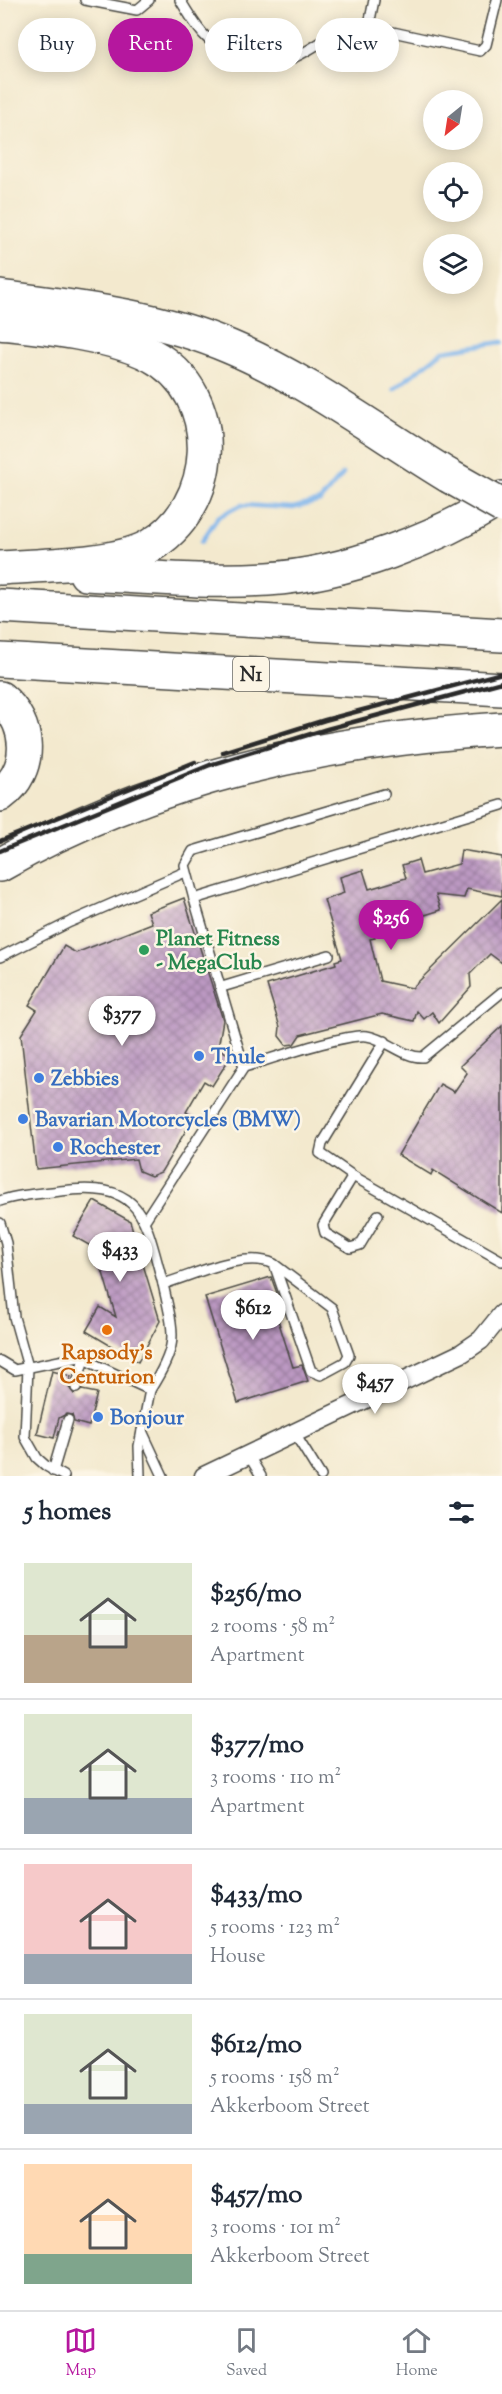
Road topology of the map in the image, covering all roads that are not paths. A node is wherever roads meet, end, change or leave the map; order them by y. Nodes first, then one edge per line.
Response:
1 (85, 0) edge
2 (149, 0) edge
3 (180, 0) edge
4 (374, 0) edge
5 (497, 0) edge
6 (370, 18) edge
7 (399, 32) edge
8 (315, 45) edge
9 (0, 290) edge
10 (43, 302) junction
11 (2, 317) edge
12 (502, 498) edge
13 (502, 506) edge
14 (0, 568) edge
15 (0, 606) edge
16 (502, 635) edge
17 (0, 660) edge
18 (502, 689) edge
19 (0, 698) edge
20 (502, 729) edge
21 (384, 794) dead end
22 (0, 795) edge
23 (502, 805) edge
24 (0, 865) edge
25 (185, 872) junction
26 (194, 899) junction
27 (329, 955) dead end
28 (0, 957) edge
29 (222, 987) junction
30 (502, 992) edge
31 (385, 1041) junction
32 (243, 1067) junction
33 (353, 1176) junction
34 (0, 1201) edge
35 (378, 1215) dead end
36 (145, 1221) junction
37 (0, 1223) edge
38 (502, 1262) edge
39 (274, 1264) junction
40 (163, 1284) junction
41 (502, 1314) edge
42 (84, 1358) junction
43 (0, 1361) edge
44 (28, 1367) junction
45 (76, 1388) dead end
46 (150, 1390) junction
47 (68, 1420) dead end
48 (142, 1431) junction
49 (295, 1434) junction
50 (249, 1455) junction
51 (54, 1471) junction
52 (208, 1475) edge
53 (64, 1476) edge
54 (140, 1476) edge
55 (163, 1476) edge
56 (261, 1476) edge
57 (321, 1476) edge

1 - 2 lane
3 - 8 lane
4 - 6 lane
5 - 7 lane
9 - 10 highway
10 - 11 highway
10 - 13 highway, bridge
11 - 14 highway
12 - 14 highway
15 - 16 highway
17 - 18 highway, N1
19 - 22 highway
20 - 24 highway
21 - 25 lane
23 - 26 lane
25 - 26 lane
25 - 28 lane
26 - 29 lane
27 - 29 lane
29 - 32 lane
30 - 31 lane
31 - 32 lane
31 - 33 lane
32 - 36 lane
33 - 35 lane
33 - 38 lane
34 - 36 lane
36 - 40 lane
37 - 44 lane
39 - 39 lane
39 - 40 lane
40 - 46 lane
41 - 49 street
42 - 44 lane
42 - 45 lane
42 - 46 lane
43 - 44 lane
44 - 51 lane
46 - 48 lane
47 - 51 lane
48 - 54 lane
48 - 55 lane
49 - 50 street
49 - 57 lane
50 - 52 street
50 - 56 lane
51 - 53 lane

